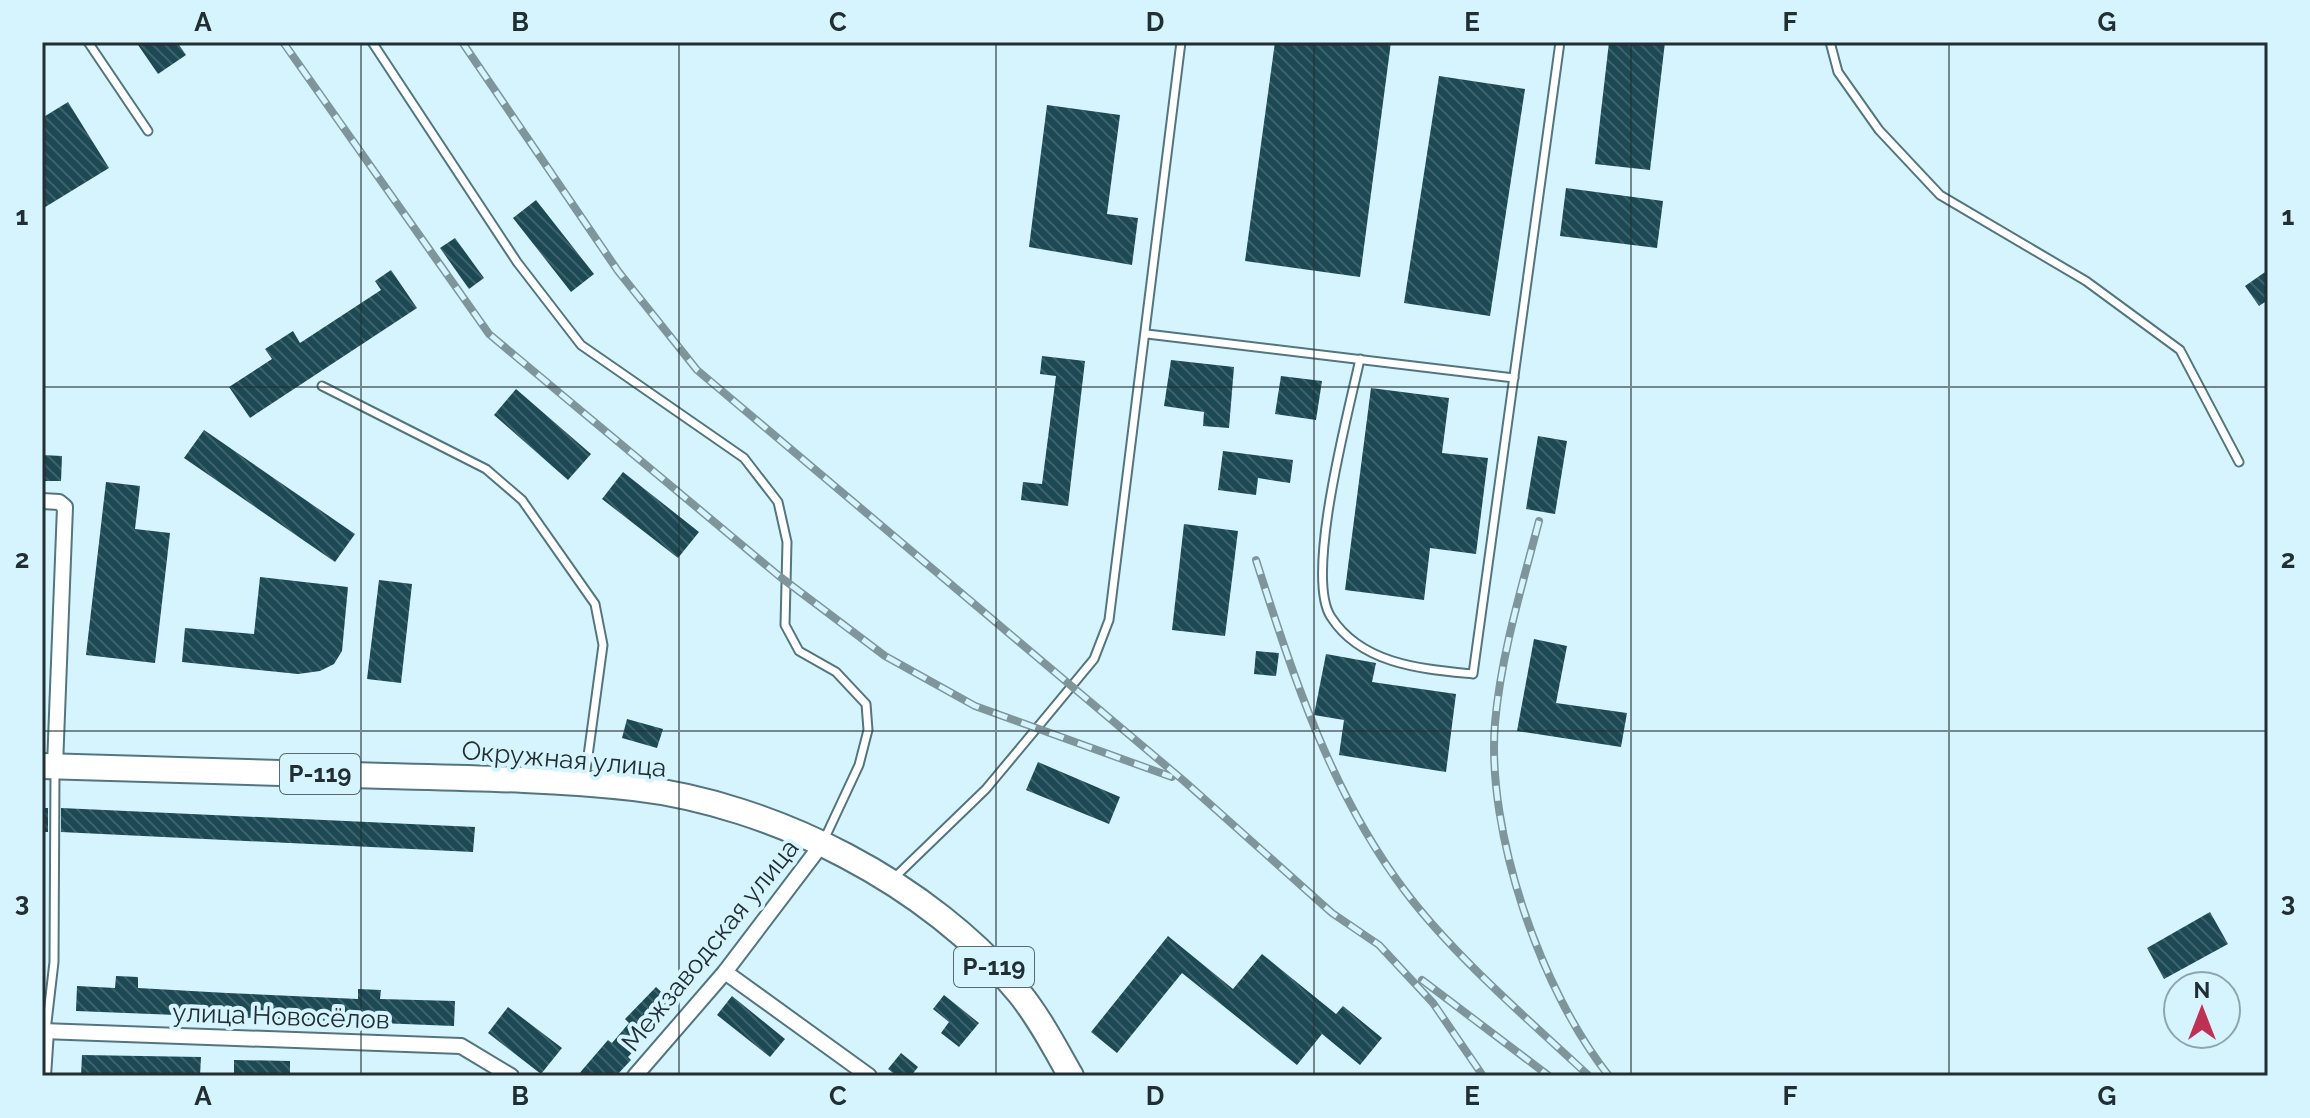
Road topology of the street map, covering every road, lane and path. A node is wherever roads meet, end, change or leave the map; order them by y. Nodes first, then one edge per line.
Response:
1 (88, 42) edge
2 (372, 42) edge
3 (1181, 42) edge
4 (1560, 42) edge
5 (1830, 42) edge
6 (148, 131) dead end
7 (1147, 334) junction
8 (1360, 359) junction
9 (1514, 378) junction
10 (322, 386) dead end
11 (2239, 462) dead end
12 (42, 501) edge
13 (49, 766) edge
14 (584, 785) junction
15 (822, 844) junction
16 (889, 882) junction
17 (725, 972) junction
18 (44, 1031) edge
19 (43, 1076) edge
20 (511, 1076) edge
21 (635, 1076) edge
22 (869, 1076) edge
23 (1071, 1076) edge

1 - 6 lane
2 - 15 lane
3 - 7 lane
4 - 9 lane
5 - 11 lane
7 - 8 lane
7 - 16 lane
8 - 9 lane
8 - 9 lane
10 - 14 lane
12 - 13 street
13 - 14 highway, Окружная улица / Р-119
13 - 18 lane
14 - 15 highway, Окружная улица / Р-119
15 - 16 highway, Окружная улица / Р-119
15 - 17 street, Межзаводская улица
16 - 23 highway, Окружная улица / Р-119
17 - 21 street, Межзаводская улица
17 - 22 street
18 - 19 street
18 - 20 street, улица Новосёлов

